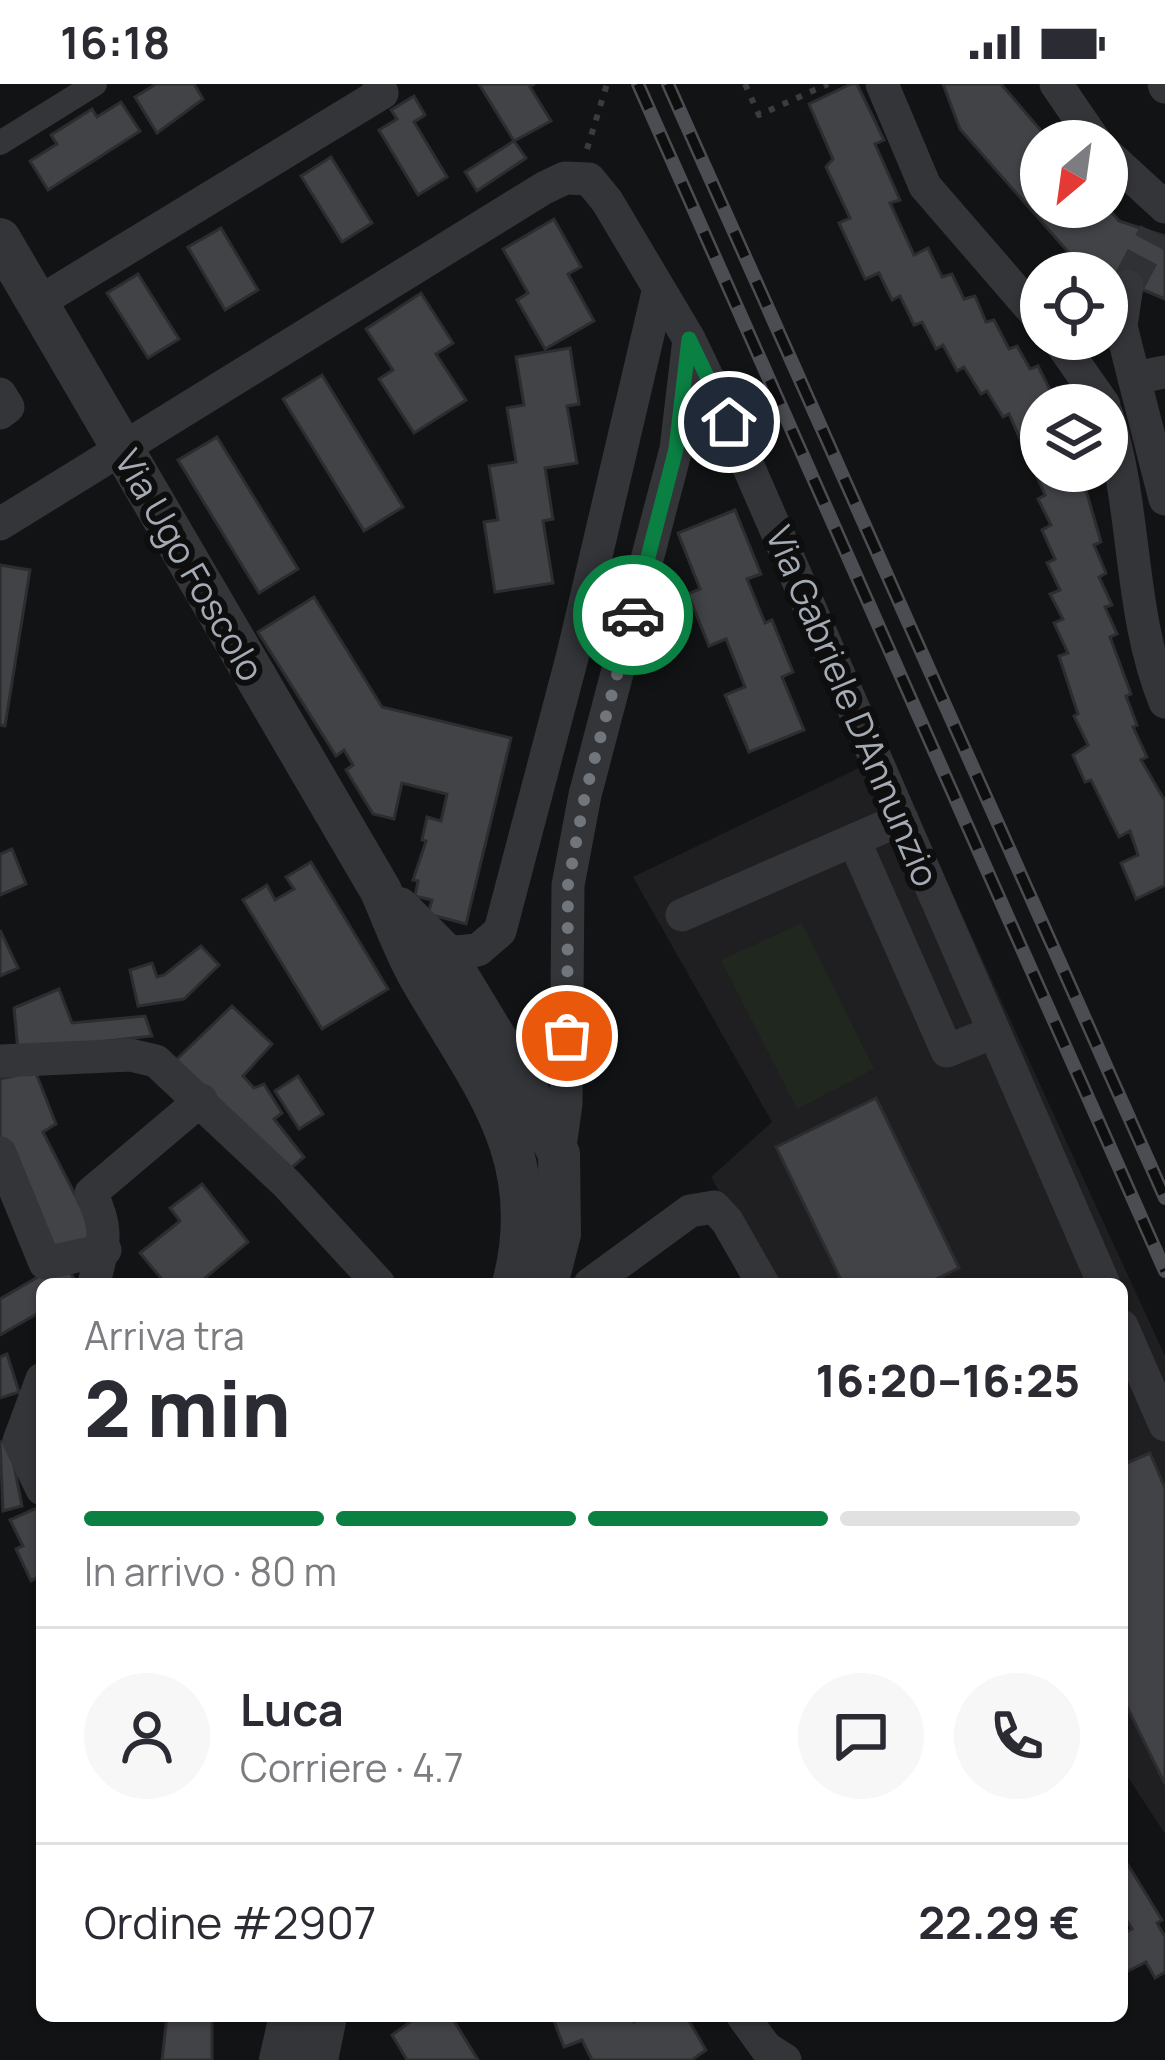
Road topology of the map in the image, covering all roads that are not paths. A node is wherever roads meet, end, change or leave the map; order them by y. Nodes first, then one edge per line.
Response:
1 (95, 84) edge
2 (882, 84) edge
3 (1056, 84) edge
4 (381, 88) edge
5 (1081, 120) edge
6 (0, 142) edge
7 (1128, 179) edge
8 (1162, 220) edge
9 (0, 239) edge
10 (658, 292) junction
11 (1020, 296) edge
12 (39, 302) junction
13 (1128, 338) edge
14 (689, 339) junction
15 (1149, 375) edge
16 (0, 394) edge
17 (0, 413) edge
18 (122, 447) junction
19 (1128, 492) edge
20 (1165, 499) edge
21 (0, 524) edge
22 (1154, 616) edge
23 (1165, 702) edge
24 (902, 819) junction
25 (854, 840) junction
26 (381, 890) junction
27 (682, 915) dead end
28 (444, 953) junction
29 (994, 1032) junction
30 (0, 1061) edge
31 (202, 1100) junction
32 (0, 1153) edge
33 (559, 1154) junction
34 (104, 1250) junction
35 (96, 1278) edge
36 (373, 1278) edge
37 (514, 1278) edge
38 (549, 1278) edge
39 (598, 1278) edge
40 (760, 1278) edge
41 (1101, 1278) edge
42 (1128, 1340) edge
43 (36, 1396) edge
44 (1165, 1425) edge
45 (36, 1476) edge
46 (289, 2022) edge
47 (325, 2022) edge
48 (747, 2022) edge
49 (280, 2060) edge
50 (317, 2060) edge
51 (785, 2060) edge

1 - 6 street
2 - 11 street
3 - 5 street
4 - 12 street
7 - 8 street
9 - 12 street, Via Ugo Foscolo
10 - 14 street, Via Gabriele D'Annunzio
10 - 18 street, Via Gabriele D'Annunzio
10 - 28 street
12 - 18 street, Via Ugo Foscolo
13 - 15 street
14 - 24 street, Via Gabriele D'Annunzio
14 - 33 street
15 - 20 street
16 - 17 street
18 - 21 street
18 - 26 street, Via Ugo Foscolo
19 - 22 street
22 - 23 street
24 - 25 street
24 - 29 street, Via Gabriele D'Annunzio
25 - 27 street
25 - 29 street
26 - 28 street
26 - 37 street
28 - 33 street
29 - 41 street, Via Gabriele D'Annunzio
30 - 31 street
31 - 34 street
31 - 36 street
32 - 34 street
33 - 38 street
34 - 35 street
39 - 40 street
42 - 44 street
43 - 45 street
46 - 49 street
47 - 50 street
48 - 51 street

